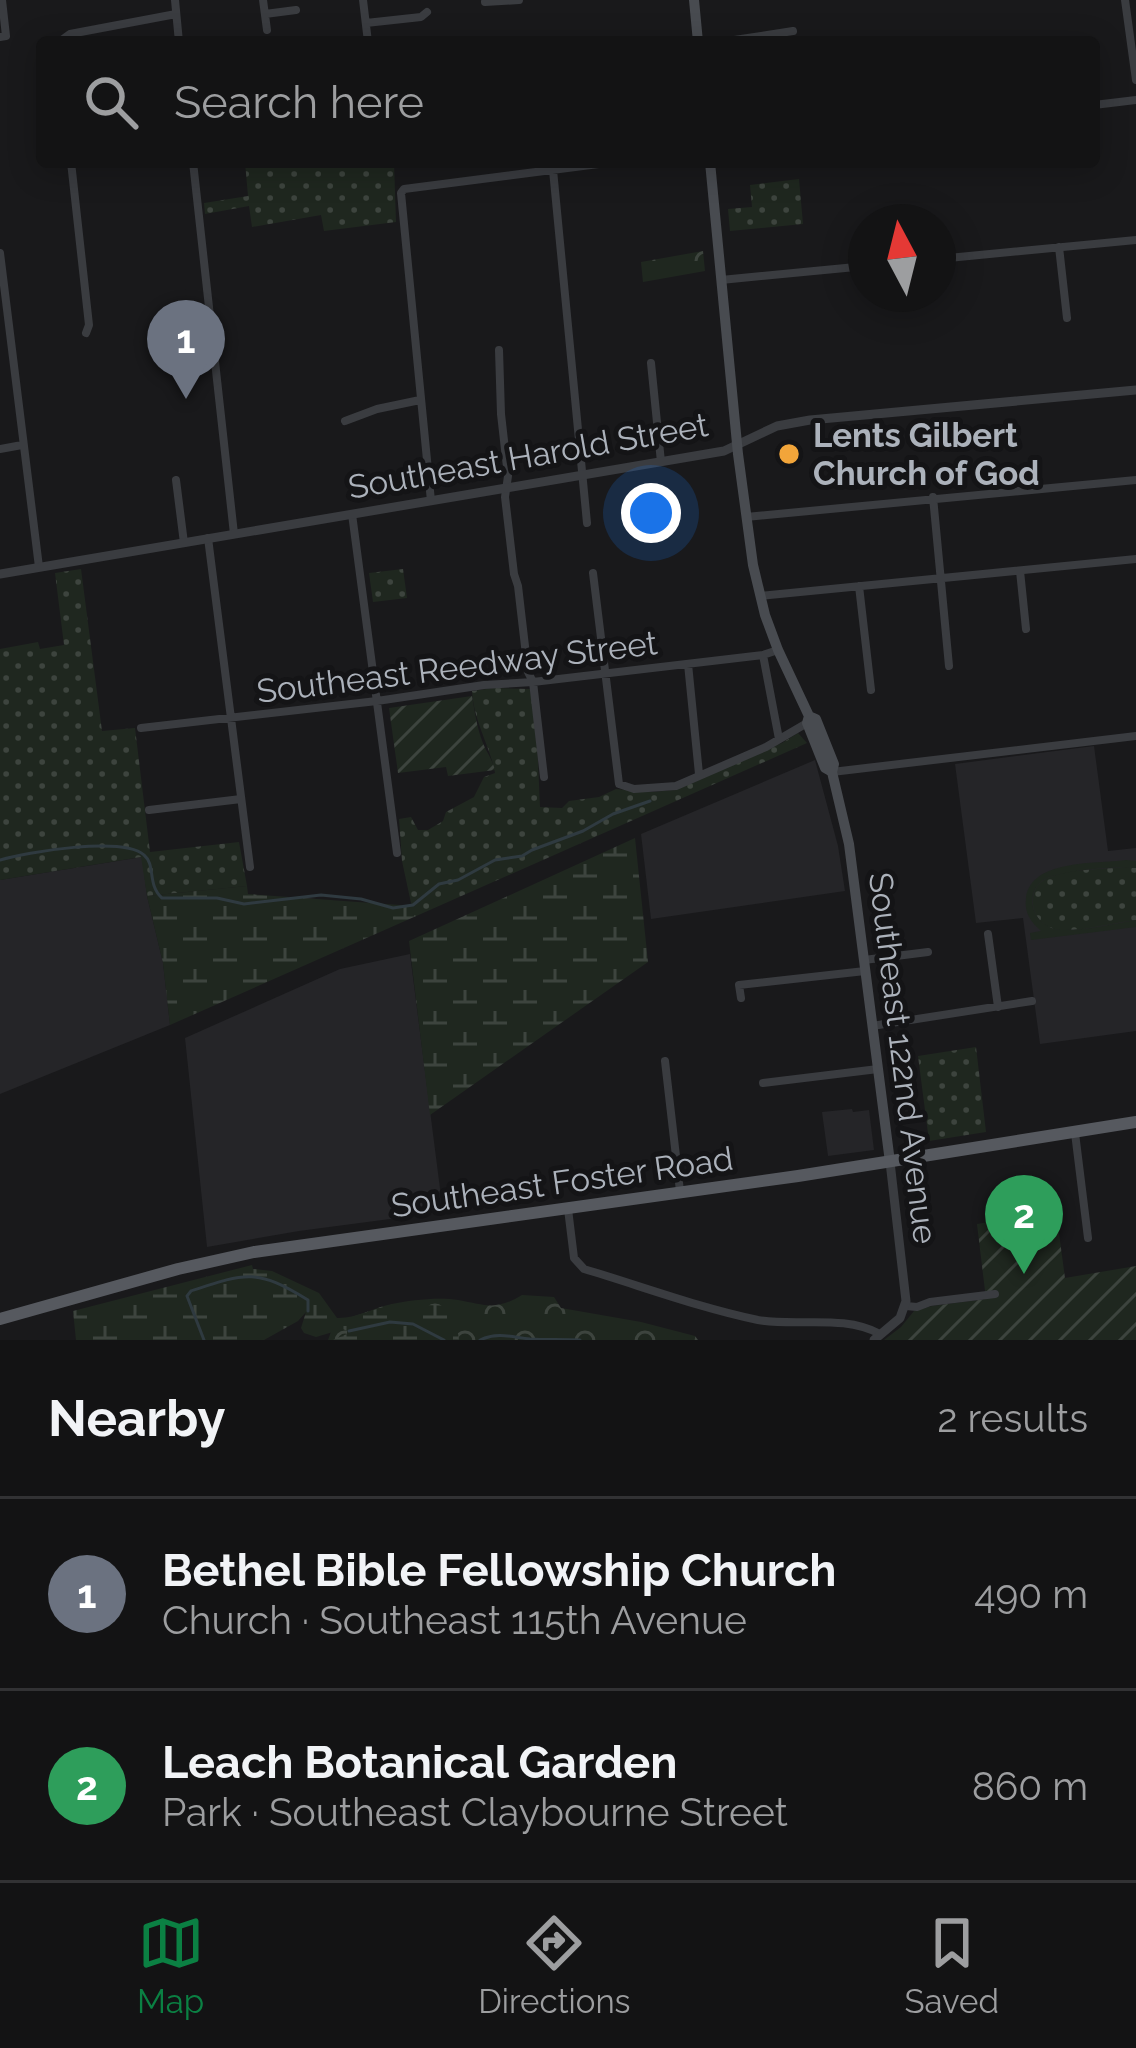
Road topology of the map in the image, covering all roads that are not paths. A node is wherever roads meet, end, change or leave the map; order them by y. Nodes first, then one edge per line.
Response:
1 (2, 0) edge
2 (175, 0) edge
3 (263, 0) edge
4 (363, 0) edge
5 (519, 0) edge
6 (694, 0) edge
7 (1125, 0) edge
8 (485, 2) edge
9 (296, 10) dead end
10 (428, 12) dead end
11 (176, 14) junction
12 (265, 14) junction
13 (366, 23) junction
14 (267, 30) dead end
15 (794, 31) dead end
16 (67, 36) edge
17 (178, 36) edge
18 (367, 36) edge
19 (697, 36) edge
20 (761, 36) edge
21 (3, 37) edge
22 (1136, 80) edge
23 (1136, 100) edge
24 (1100, 104) edge
25 (71, 168) edge
26 (194, 168) edge
27 (569, 168) edge
28 (711, 168) edge
29 (554, 170) junction
30 (1136, 240) edge
31 (1059, 248) junction
32 (0, 253) edge
33 (956, 257) edge
34 (848, 268) edge
35 (721, 280) junction
36 (1067, 318) dead end
37 (86, 333) dead end
38 (499, 350) dead end
39 (650, 363) dead end
40 (1136, 390) edge
41 (420, 400) junction
42 (345, 421) dead end
43 (22, 445) junction
44 (737, 445) junction
45 (0, 449) edge
46 (661, 461) junction
47 (582, 475) junction
48 (1136, 479) edge
49 (176, 480) dead end
50 (506, 488) junction
51 (933, 497) junction
52 (431, 501) junction
53 (352, 514) junction
54 (746, 517) junction
55 (587, 523) dead end
56 (234, 534) junction
57 (208, 538) junction
58 (184, 543) junction
59 (1136, 559) edge
60 (39, 567) junction
61 (1020, 571) junction
62 (593, 573) dead end
63 (0, 574) edge
64 (943, 578) junction
65 (859, 586) junction
66 (760, 596) junction
67 (1026, 629) dead end
68 (778, 650) junction
69 (763, 655) junction
70 (688, 664) junction
71 (949, 666) dead end
72 (607, 674) junction
73 (532, 682) junction
74 (871, 690) dead end
75 (377, 700) junction
76 (230, 718) junction
77 (808, 720) junction
78 (141, 728) dead end
79 (1136, 736) edge
80 (778, 739) junction
81 (832, 772) junction
82 (699, 775) junction
83 (544, 777) dead end
84 (241, 799) junction
85 (149, 810) dead end
86 (397, 853) dead end
87 (250, 867) dead end
88 (988, 934) dead end
89 (928, 952) dead end
90 (864, 966) junction
91 (741, 998) dead end
92 (1032, 1001) dead end
93 (998, 1006) junction
94 (872, 1026) junction
95 (665, 1061) dead end
96 (878, 1069) junction
97 (763, 1083) dead end
98 (1136, 1122) edge
99 (1075, 1131) junction
100 (890, 1162) junction
101 (680, 1192) junction
102 (568, 1209) junction
103 (1088, 1238) dead end
104 (995, 1294) dead end
105 (905, 1306) junction
106 (0, 1319) edge
107 (877, 1337) edge

1 - 21 street
2 - 11 street
3 - 12 street
4 - 13 street
5 - 8 street
6 - 19 main road
7 - 22 street
9 - 12 street
10 - 13 street
11 - 16 street
11 - 17 street
12 - 14 street
13 - 18 street
15 - 20 street
23 - 24 street
25 - 37 street
26 - 56 street
27 - 29 street
28 - 35 main road, Southeast 122nd Avenue
29 - 41 street
29 - 47 street
30 - 31 street
31 - 33 street
31 - 36 street
32 - 43 street
34 - 35 street
35 - 44 main road, Southeast 122nd Avenue
38 - 50 street
39 - 46 street
40 - 44 street, Southeast Harold Street
41 - 42 street
41 - 52 street
43 - 45 street
43 - 60 street
44 - 46 street, Southeast Harold Street
44 - 54 main road, Southeast 122nd Avenue
46 - 47 street, Southeast Harold Street
47 - 50 street, Southeast Harold Street
47 - 55 street
48 - 51 street
49 - 58 street
50 - 52 street, Southeast Harold Street
50 - 73 street
51 - 54 street
51 - 64 street
52 - 53 street, Southeast Harold Street
53 - 56 street, Southeast Harold Street
53 - 75 street
54 - 66 main road, Southeast 122nd Avenue
56 - 57 street, Southeast Harold Street
57 - 58 street, Southeast Harold Street
57 - 76 street
58 - 60 street, Southeast Harold Street
59 - 61 street
60 - 63 street, Southeast Harold Street
61 - 64 street
61 - 67 street
62 - 72 street
64 - 65 street
64 - 71 street
65 - 66 street
65 - 74 street
66 - 68 main road, Southeast 122nd Avenue
68 - 69 street, Southeast Reedway Street
68 - 77 main road, Southeast 122nd Avenue
69 - 70 street, Southeast Reedway Street
69 - 80 street
70 - 72 street, Southeast Reedway Street
70 - 82 street
72 - 73 street, Southeast Reedway Street
72 - 82 street
73 - 75 street, Southeast Reedway Street
73 - 83 street
75 - 76 street, Southeast Reedway Street
75 - 86 street
76 - 78 street, Southeast Reedway Street
76 - 84 street
77 - 80 street
77 - 81 main road, Southeast 122nd Avenue
79 - 81 street
80 - 82 street
81 - 90 main road, Southeast 122nd Avenue
84 - 85 street
84 - 87 street
88 - 93 street
89 - 90 street
90 - 91 street
90 - 94 main road, Southeast 122nd Avenue
92 - 93 street
93 - 94 street
94 - 96 main road, Southeast 122nd Avenue
95 - 101 street
96 - 97 street
96 - 100 main road, Southeast 122nd Avenue
98 - 99 main road, Southeast Foster Road
99 - 100 main road, Southeast Foster Road
99 - 103 street
100 - 101 main road, Southeast Foster Road
100 - 105 street, Southeast 122nd Avenue
101 - 102 main road, Southeast Foster Road
102 - 106 main road, Southeast Foster Road
102 - 107 street
104 - 105 street
105 - 107 street

